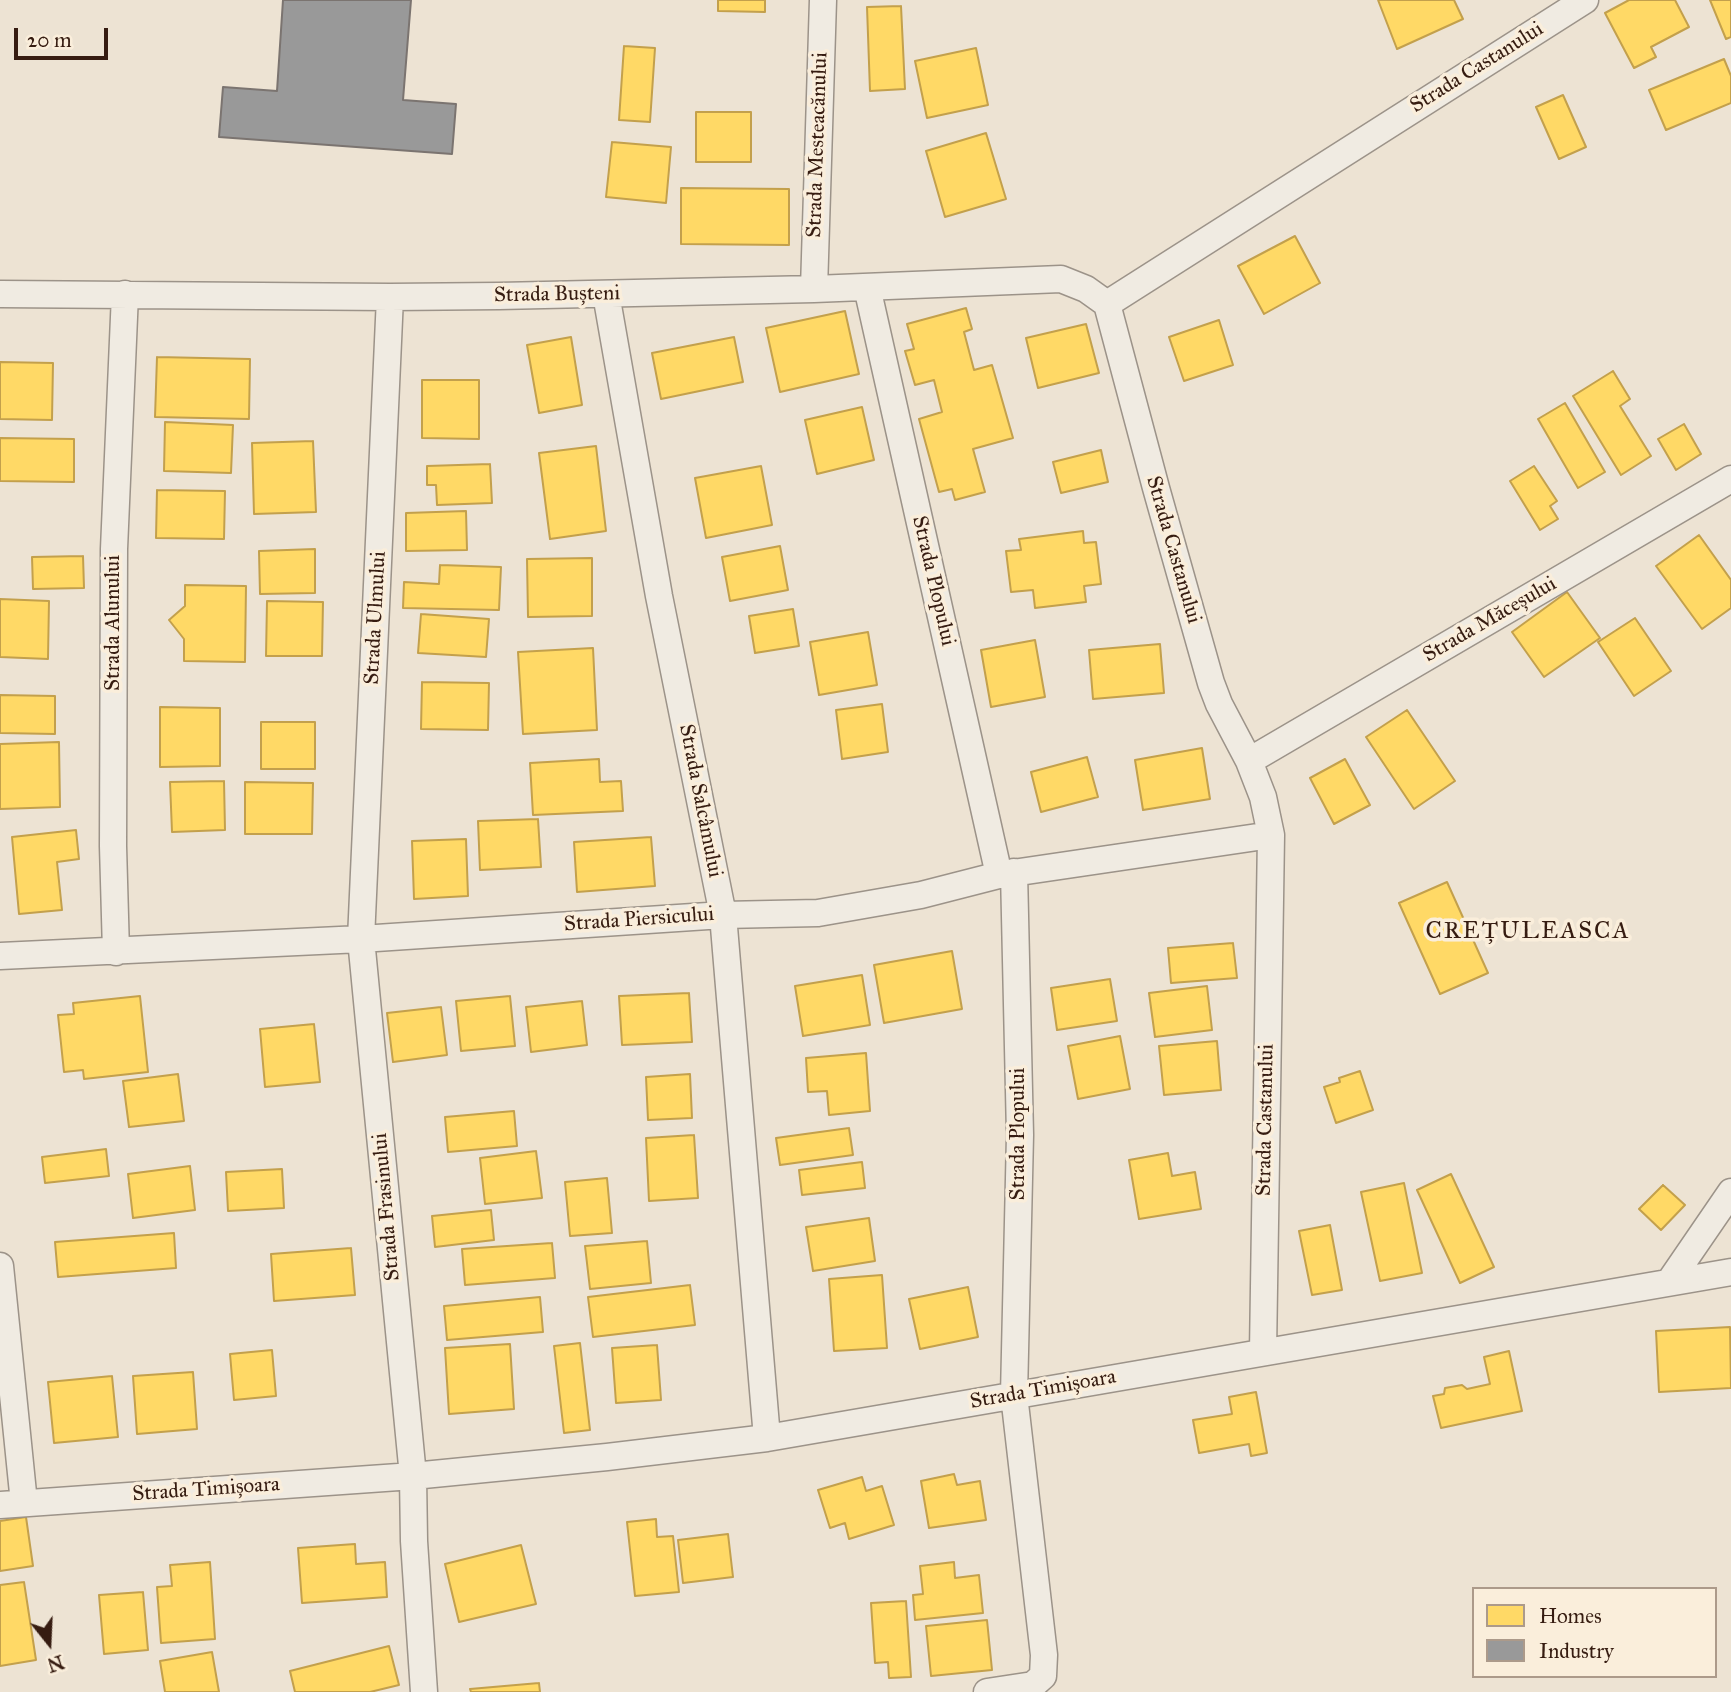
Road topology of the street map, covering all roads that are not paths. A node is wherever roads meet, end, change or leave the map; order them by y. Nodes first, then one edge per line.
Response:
1 (823, 0) edge
2 (1585, 0) edge
3 (867, 287) junction
4 (814, 289) junction
5 (0, 293) edge
6 (125, 294) junction
7 (606, 294) junction
8 (390, 297) junction
9 (1108, 304) junction
10 (1731, 479) edge
11 (1249, 761) junction
12 (1271, 835) junction
13 (1006, 874) junction
14 (723, 915) junction
15 (361, 939) junction
16 (116, 951) junction
17 (0, 956) edge
18 (1731, 1192) edge
19 (0, 1266) edge
20 (1731, 1272) edge
21 (1670, 1281) junction
22 (1263, 1352) junction
23 (1014, 1395) junction
24 (767, 1438) junction
25 (413, 1476) junction
26 (12, 1504) edge
27 (424, 1692) edge
28 (987, 1692) edge

1 - 4 street, Strada Mesteacănului
2 - 9 street, Strada Castanului
3 - 4 street, Strada Bușteni
3 - 9 street, Strada Bușteni
3 - 13 street, Strada Plopului
4 - 7 street, Strada Bușteni
5 - 6 street, Strada Bușteni
6 - 8 street, Strada Bușteni
6 - 16 street, Strada Alunului
7 - 8 street, Strada Bușteni
7 - 14 street, Strada Salcâmului
8 - 15 street, Strada Ulmului
9 - 11 street, Strada Castanului
10 - 11 street, Strada Măceșului
11 - 12 street, Strada Castanului
12 - 13 street, Strada Piersicului
12 - 22 street, Strada Castanului
13 - 14 street, Strada Piersicului
13 - 23 street, Strada Plopului
14 - 15 street, Strada Piersicului
14 - 24 street, Strada Salcâmului
15 - 16 street, Strada Piersicului
15 - 25 street, Strada Frasinului
16 - 17 street, Strada Piersicului
18 - 21 street
19 - 26 street
20 - 21 street, Strada Timișoara
21 - 22 street, Strada Timișoara
22 - 23 street, Strada Timișoara
23 - 24 street, Strada Timișoara
23 - 28 street, Strada Plopului
24 - 25 street, Strada Timișoara
25 - 26 street, Strada Timișoara
25 - 27 street

